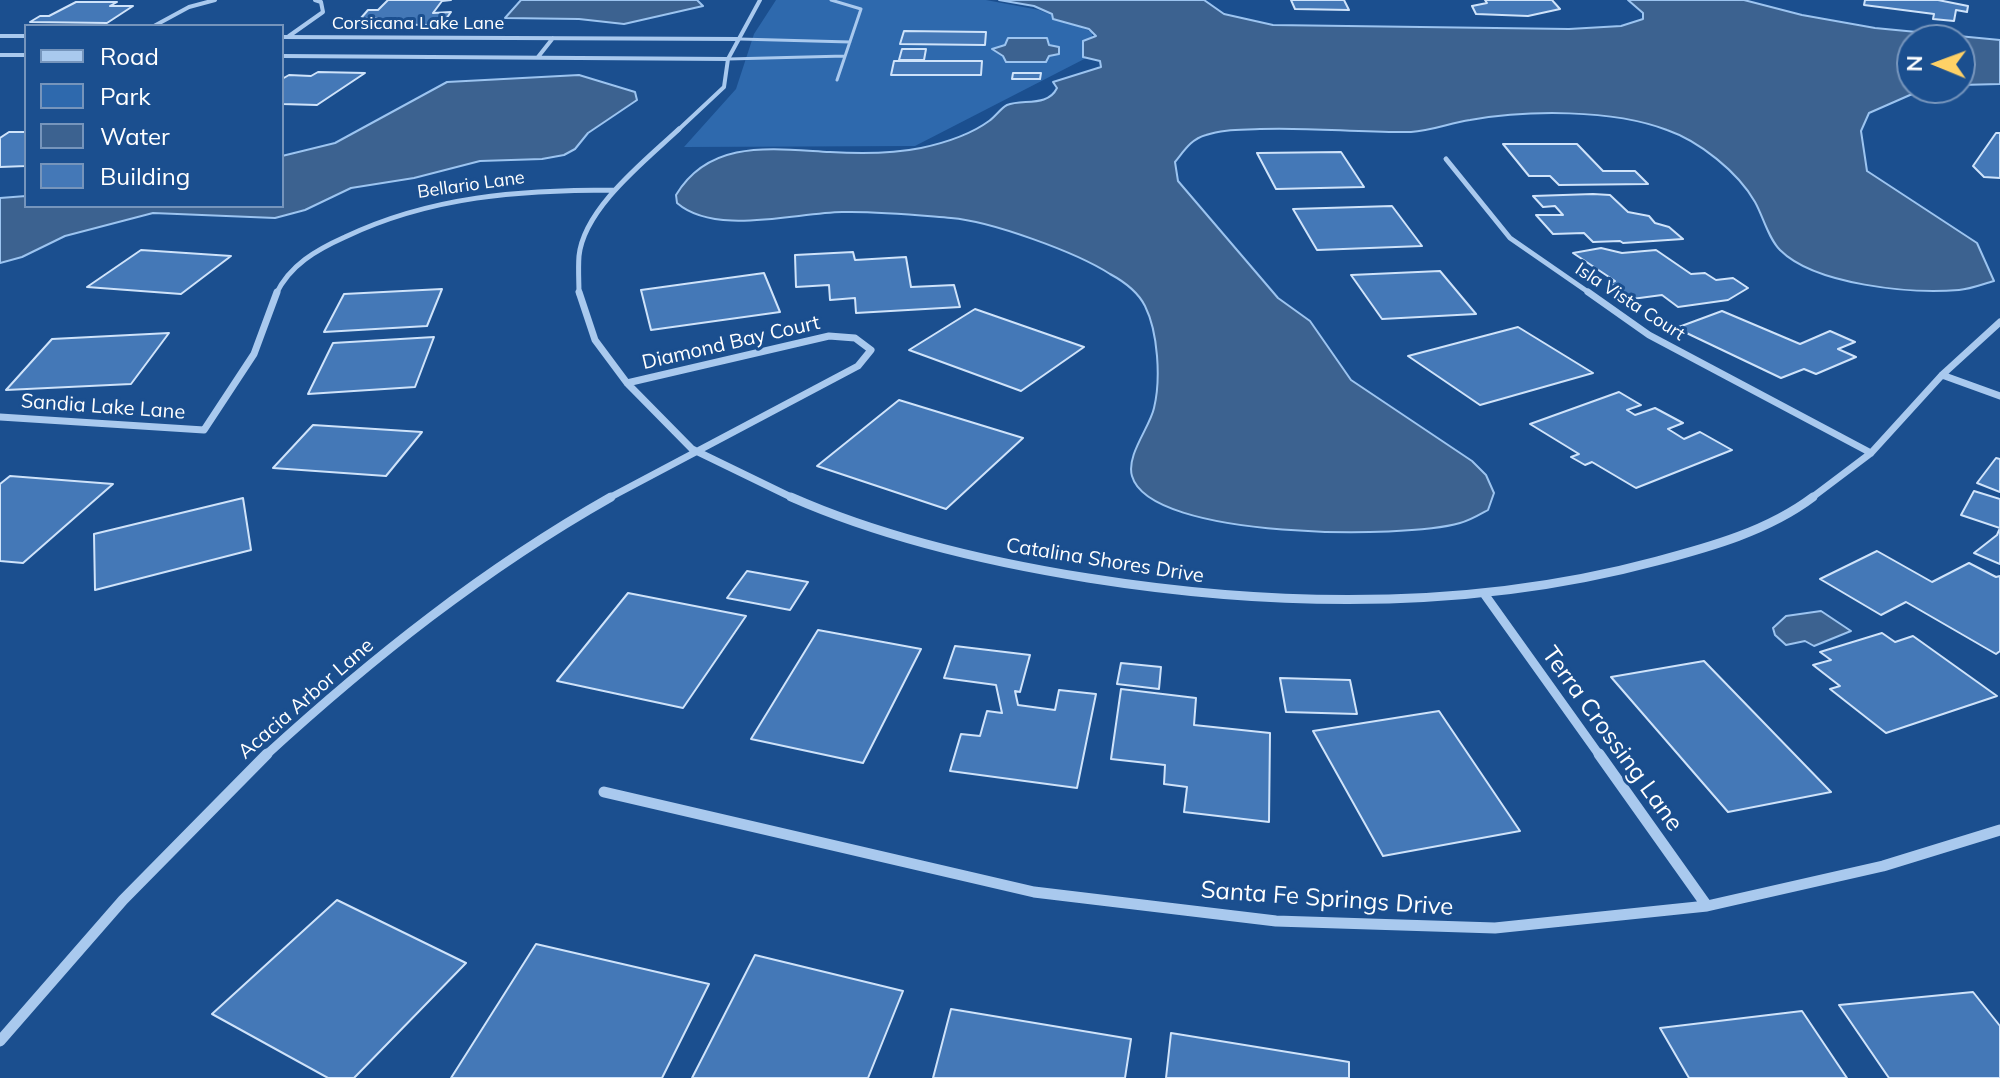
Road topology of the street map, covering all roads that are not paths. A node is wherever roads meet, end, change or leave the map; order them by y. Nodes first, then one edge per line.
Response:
1 (215, 0) edge
2 (315, 0) edge
3 (760, 0) edge
4 (831, 0) edge
5 (158, 24) edge
6 (0, 36) edge
7 (24, 36) edge
8 (284, 38) edge
9 (553, 38) junction
10 (739, 39) junction
11 (850, 42) junction
12 (0, 55) edge
13 (24, 55) edge
14 (284, 56) edge
15 (845, 56) junction
16 (538, 57) junction
17 (728, 59) junction
18 (837, 80) dead end
19 (1446, 159) dead end
20 (614, 190) junction
21 (2000, 322) edge
22 (1942, 375) junction
23 (627, 383) junction
24 (2000, 396) edge
25 (0, 417) edge
26 (204, 430) joint
27 (692, 449) junction
28 (1871, 453) junction
29 (1485, 595) junction
30 (604, 792) dead end
31 (2000, 830) edge
32 (1707, 906) junction
33 (0, 1041) edge

1 - 5 street
2 - 8 street
3 - 10 street, Catalina Shores Drive
4 - 11 lane
6 - 7 street
8 - 9 street, Corsicana Lake Lane
9 - 10 street, Corsicana Lake Lane
9 - 16 street
10 - 11 lane
10 - 17 street, Catalina Shores Drive
11 - 15 lane
12 - 13 street
14 - 16 street, Corsicana Lake Lane
15 - 17 lane
15 - 18 lane
16 - 17 street, Corsicana Lake Lane
17 - 20 street, Catalina Shores Drive
19 - 28 street, Isla Vista Court
20 - 23 street, Catalina Shores Drive
20 - 26 street, Bellario Lane
21 - 22 street, Catalina Shores Drive
22 - 24 street
22 - 28 street, Catalina Shores Drive
23 - 27 street, Catalina Shores Drive
23 - 27 street, Diamond Bay Court
25 - 26 street, Sandia Lake Lane
27 - 29 street, Catalina Shores Drive
27 - 33 street, Acacia Arbor Lane
28 - 29 street, Catalina Shores Drive
29 - 32 street, Terra Crossing Lane
30 - 32 street, Santa Fe Springs Drive
31 - 32 street, Santa Fe Springs Drive

